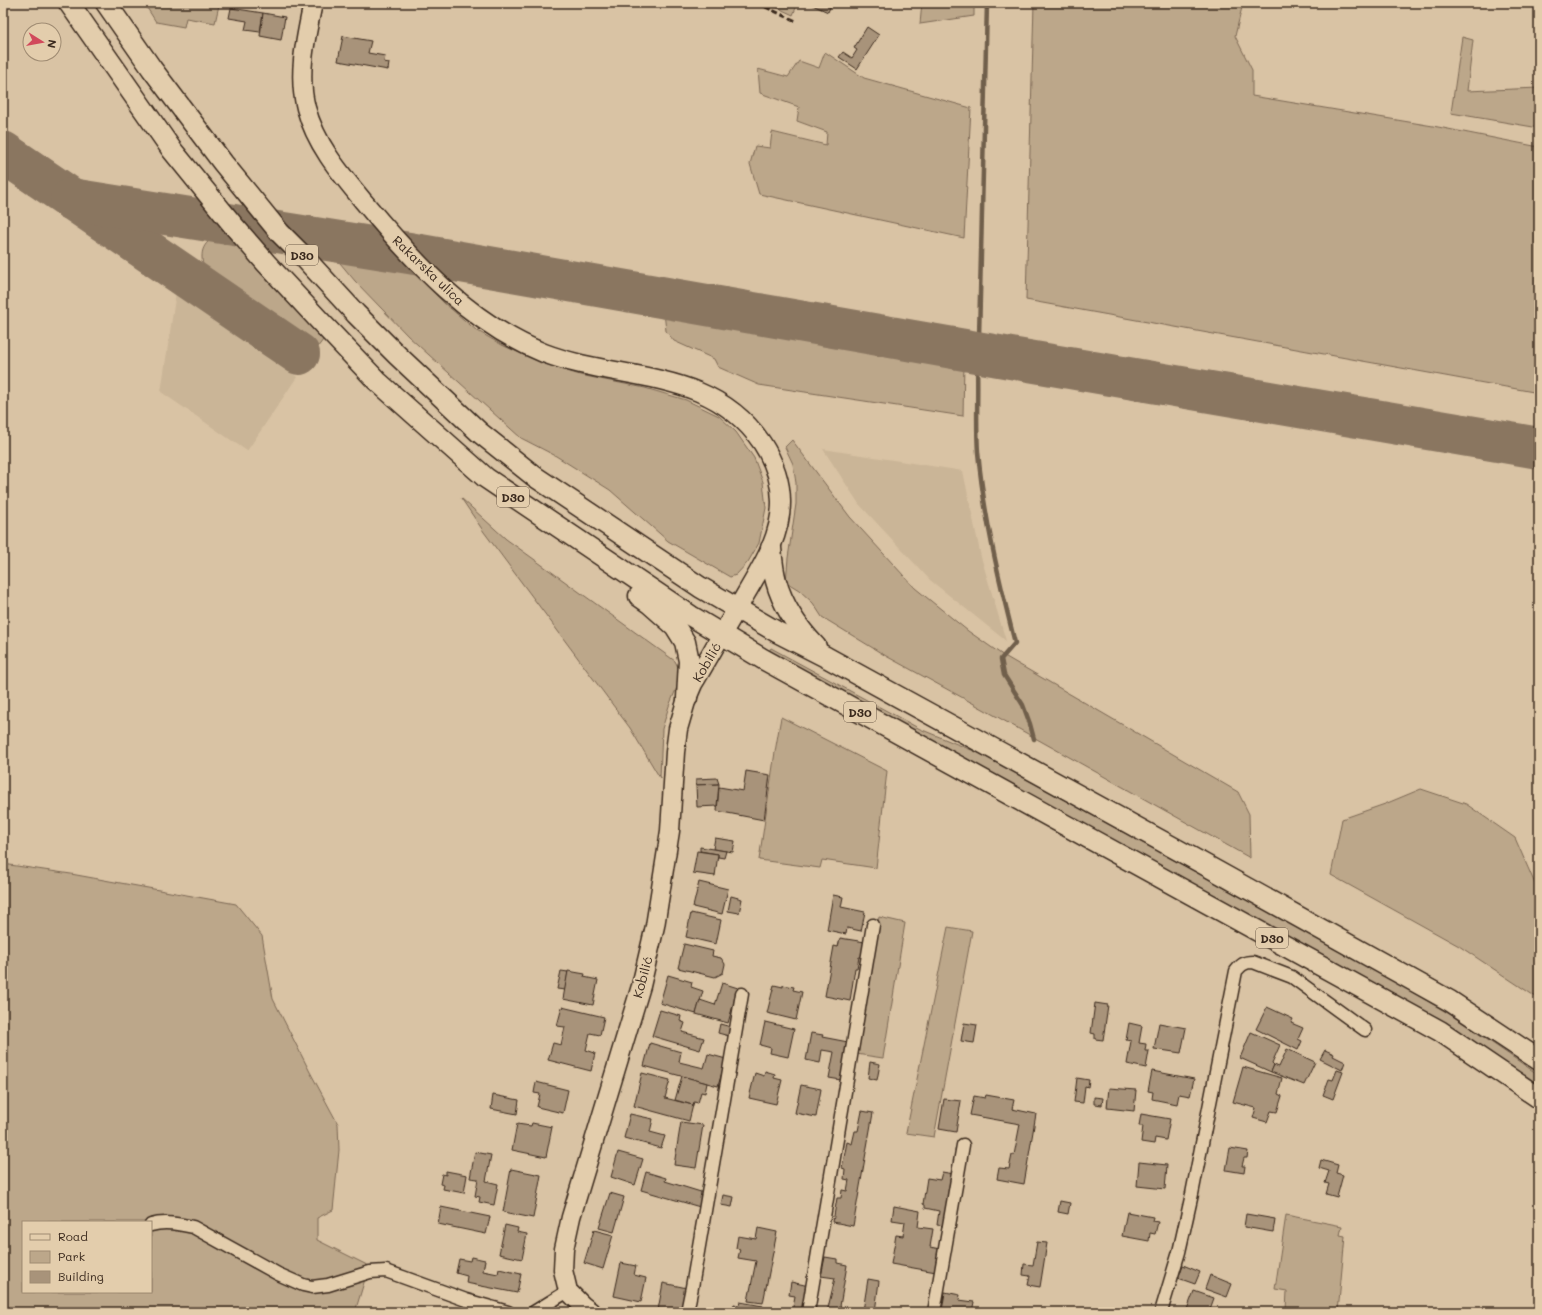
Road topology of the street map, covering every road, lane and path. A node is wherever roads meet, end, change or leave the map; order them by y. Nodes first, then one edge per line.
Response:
1 (69, 3) edge
2 (106, 3) edge
3 (313, 3) edge
4 (540, 516) junction
5 (771, 548) junction
6 (737, 608) junction
7 (722, 634) junction
8 (826, 657) junction
9 (686, 698) junction
10 (873, 925) dead end
11 (742, 994) dead end
12 (1365, 1030) dead end
13 (1539, 1060) edge
14 (1539, 1098) edge
15 (963, 1145) dead end
16 (152, 1225) edge
17 (568, 1290) junction
18 (508, 1312) edge
19 (534, 1312) edge
20 (591, 1312) edge
21 (687, 1312) edge
22 (808, 1312) edge
23 (934, 1312) edge
24 (1161, 1312) edge

1 - 4 main road, D30
2 - 6 main road, D30
3 - 5 main road, Rakarska ulica
4 - 7 main road, D30
4 - 9 main road
5 - 6 main road, Kobilić
5 - 8 main road
6 - 7 main road, Kobilić
6 - 8 main road, D30
7 - 9 main road, Kobilić
7 - 14 main road, D30
8 - 13 main road, D30
9 - 17 main road, Kobilić
10 - 22 street
11 - 21 street
12 - 24 street
15 - 23 street
16 - 18 street
17 - 19 street
17 - 20 main road, Kobilić

